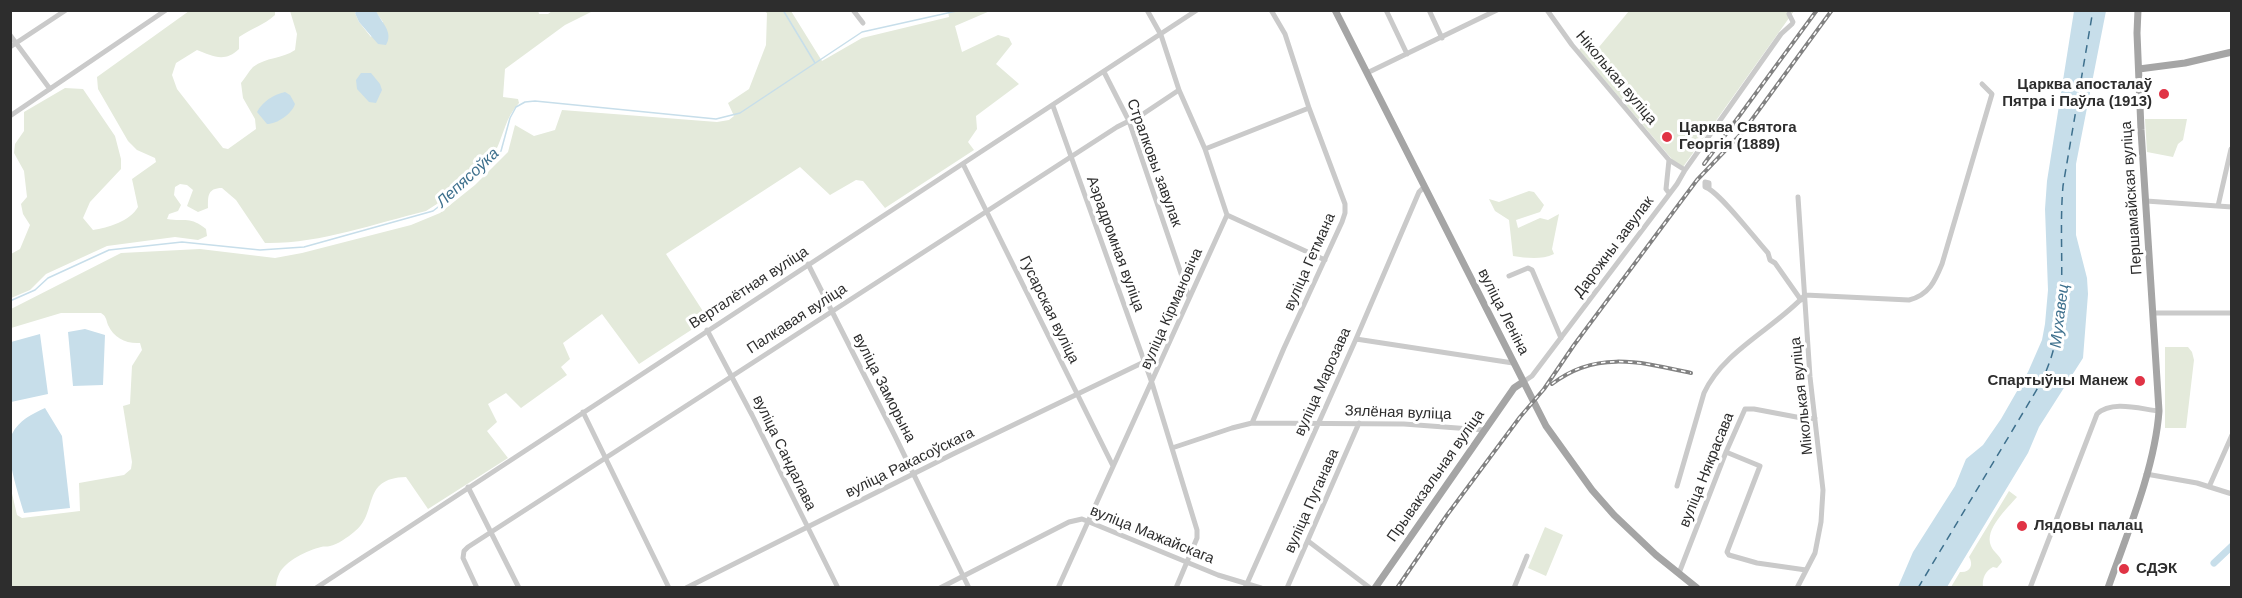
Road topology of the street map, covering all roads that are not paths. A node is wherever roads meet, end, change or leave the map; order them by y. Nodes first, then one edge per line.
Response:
1 (66, 10) edge
2 (166, 10) edge
3 (853, 10) edge
4 (1147, 10) edge
5 (1197, 10) edge
6 (1271, 10) edge
7 (1335, 10) edge
8 (1386, 10) edge
9 (1429, 10) edge
10 (1497, 10) edge
11 (1547, 10) edge
12 (2138, 10) edge
13 (1789, 14) dead end
14 (863, 23) dead end
15 (10, 35) edge
16 (1161, 35) junction
17 (1443, 38) junction
18 (13, 45) edge
19 (2232, 52) edge
20 (1407, 54) junction
21 (2139, 69) junction
22 (1104, 72) junction
23 (1367, 73) junction
24 (1982, 84) dead end
25 (50, 89) junction
26 (1179, 90) junction
27 (1053, 106) junction
28 (1309, 108) junction
29 (10, 116) edge
30 (1129, 122) junction
31 (1205, 149) junction
32 (2231, 149) edge
33 (1071, 157) junction
34 (1669, 160) junction
35 (963, 164) junction
36 (1685, 170) junction
37 (1424, 187) junction
38 (1709, 188) dead end
39 (1670, 194) junction
40 (1798, 197) dead end
41 (2146, 201) junction
42 (2218, 206) junction
43 (2232, 207) edge
44 (987, 212) junction
45 (1227, 215) junction
46 (1325, 260) junction
47 (808, 264) junction
48 (1509, 276) dead end
49 (1189, 297) junction
50 (1803, 297) junction
51 (832, 311) junction
52 (2154, 313) junction
53 (2232, 313) edge
54 (707, 330) junction
55 (1561, 338) junction
56 (1356, 339) junction
57 (1144, 362) junction
58 (1513, 363) junction
59 (731, 376) junction
60 (1152, 382) junction
61 (1523, 382) junction
62 (1077, 394) junction
63 (2159, 411) junction
64 (583, 412) junction
65 (1815, 418) junction
66 (1252, 423) junction
67 (1318, 423) junction
68 (1359, 423) junction
69 (1484, 430) junction
70 (2232, 435) edge
71 (1172, 448) junction
72 (1726, 452) junction
73 (605, 458) junction
74 (1113, 466) junction
75 (2146, 474) junction
76 (914, 475) junction
77 (1677, 486) dead end
78 (468, 487) junction
79 (2209, 488) junction
80 (2232, 494) edge
81 (1089, 520) junction
82 (807, 527) junction
83 (491, 532) junction
84 (1308, 541) junction
85 (1527, 556) dead end
86 (1188, 562) junction
87 (1806, 570) junction
88 (1678, 573) junction
89 (963, 576) junction
90 (1245, 586) edge
91 (317, 587) edge
92 (477, 588) edge
93 (519, 588) edge
94 (669, 588) edge
95 (687, 588) edge
96 (838, 588) edge
97 (940, 588) edge
98 (969, 588) edge
99 (1058, 588) edge
100 (1176, 588) edge
101 (1261, 588) edge
102 (1287, 588) edge
103 (1370, 588) edge
104 (1375, 588) edge
105 (1514, 588) edge
106 (1697, 588) edge
107 (1797, 588) edge
108 (2030, 588) edge
109 (2108, 588) edge

1 - 18 street
2 - 25 street
3 - 14 street
4 - 16 street
5 - 16 street, Верталётная вуліца
6 - 28 street, вуліца Гетмана
7 - 23 main road, вуліца Леніна
8 - 20 street
9 - 17 street
10 - 17 street
11 - 34 street, Ніколькая вуліца
12 - 21 main road, Першамайская вуліца
13 - 36 street, Дарожны завулак
15 - 18 street
16 - 22 street, Верталётная вуліца
16 - 26 street
17 - 20 street
18 - 25 street
19 - 21 main road
20 - 23 street
21 - 41 main road, Першамайская вуліца
22 - 27 street, Верталётная вуліца
22 - 30 street, Стралковы завулак
23 - 37 main road, вуліца Леніна
24 - 50 street
25 - 29 street
26 - 30 street, Палкавая вуліца
26 - 31 street
27 - 33 street, Аэрадромная вуліца
27 - 35 street, Верталётная вуліца
28 - 31 street
28 - 46 street, вуліца Гетмана
30 - 33 street, Палкавая вуліца
30 - 49 street, Стралковы завулак
31 - 45 street
32 - 42 street
33 - 44 street, Палкавая вуліца
33 - 57 street, Аэрадромная вуліца
34 - 36 street, Ніколькая вуліца
34 - 39 street
35 - 44 street, Гусарская вуліца
35 - 47 street, Верталётная вуліца
36 - 39 street, Дарожны завулак
37 - 56 street, вуліца Марозава
37 - 58 main road, вуліца Леніна
38 - 50 street
39 - 55 street, Дарожны завулак
40 - 50 street
41 - 42 street
41 - 52 main road, Першамайская вуліца
42 - 43 street
44 - 51 street, Палкавая вуліца
44 - 62 street, Гусарская вуліца
45 - 46 street
45 - 49 street, вуліца Кірмановіча
46 - 66 street, вуліца Гетмана
47 - 51 street, вуліца Заморына
47 - 54 street, Верталётная вуліца
48 - 55 street
49 - 60 street, вуліца Кірмановіча
50 - 65 street, Міколькая вуліца
50 - 77 street
51 - 59 street, Палкавая вуліца
51 - 76 street, вуліца Заморына
52 - 53 street
52 - 63 main road, Першамайская вуліца
54 - 59 street, вуліца Сандалава
54 - 64 street, Верталётная вуліца
55 - 61 street, Дарожны завулак
56 - 58 street
56 - 67 street, вуліца Марозава
57 - 60 street, Аэрадромная вуліца
57 - 62 street, вуліца Ракасоўскага
58 - 61 main road, вуліца Леніна
59 - 73 street, Палкавая вуліца
59 - 82 street, вуліца Сандалава
60 - 71 street, Аэрадромная вуліца
60 - 74 street, вуліца Кірмановіча
61 - 69 main road, Прывакзальная вуліца
61 - 88 main road, вуліца Леніна
62 - 74 street, Гусарская вуліца
62 - 76 street, вуліца Ракасоўскага
63 - 75 main road, Першамайская вуліца
63 - 108 street
64 - 73 street
64 - 78 street, Верталётная вуліца
65 - 72 street, вуліца Някрасава
65 - 87 street, Міколькая вуліца
66 - 67 street, Зялёная вуліца
66 - 71 street, Зялёная вуліца
67 - 68 street, Зялёная вуліца
67 - 90 street, вуліца Марозава
68 - 69 street, Зялёная вуліца
68 - 84 street, вуліца Пуганава
69 - 104 main road, Прывакзальная вуліца
70 - 79 street
71 - 86 street, Аэрадромная вуліца
72 - 87 street
72 - 88 street, вуліца Някрасава
73 - 83 street, Палкавая вуліца
73 - 94 street
74 - 81 street, вуліца Кірмановіча
75 - 79 street
75 - 109 main road, Першамайская вуліца
76 - 82 street, вуліца Ракасоўскага
76 - 89 street, вуліца Заморына
78 - 83 street
78 - 91 street, Верталётная вуліца
79 - 80 street
81 - 86 street, вуліца Мажайскага
81 - 89 street, вуліца Мажайскага
81 - 99 street, вуліца Кірмановіча
82 - 95 street, вуліца Ракасоўскага
82 - 96 street, вуліца Сандалава
83 - 92 street, Палкавая вуліца
83 - 93 street
84 - 102 street, вуліца Пуганава
84 - 103 street
85 - 105 street
86 - 90 street, вуліца Мажайскага
86 - 100 street
87 - 107 street, Міколькая вуліца
88 - 106 main road, вуліца Леніна
89 - 97 street, вуліца Мажайскага
89 - 98 street, вуліца Заморына
90 - 101 street, вуліца Мажайскага

